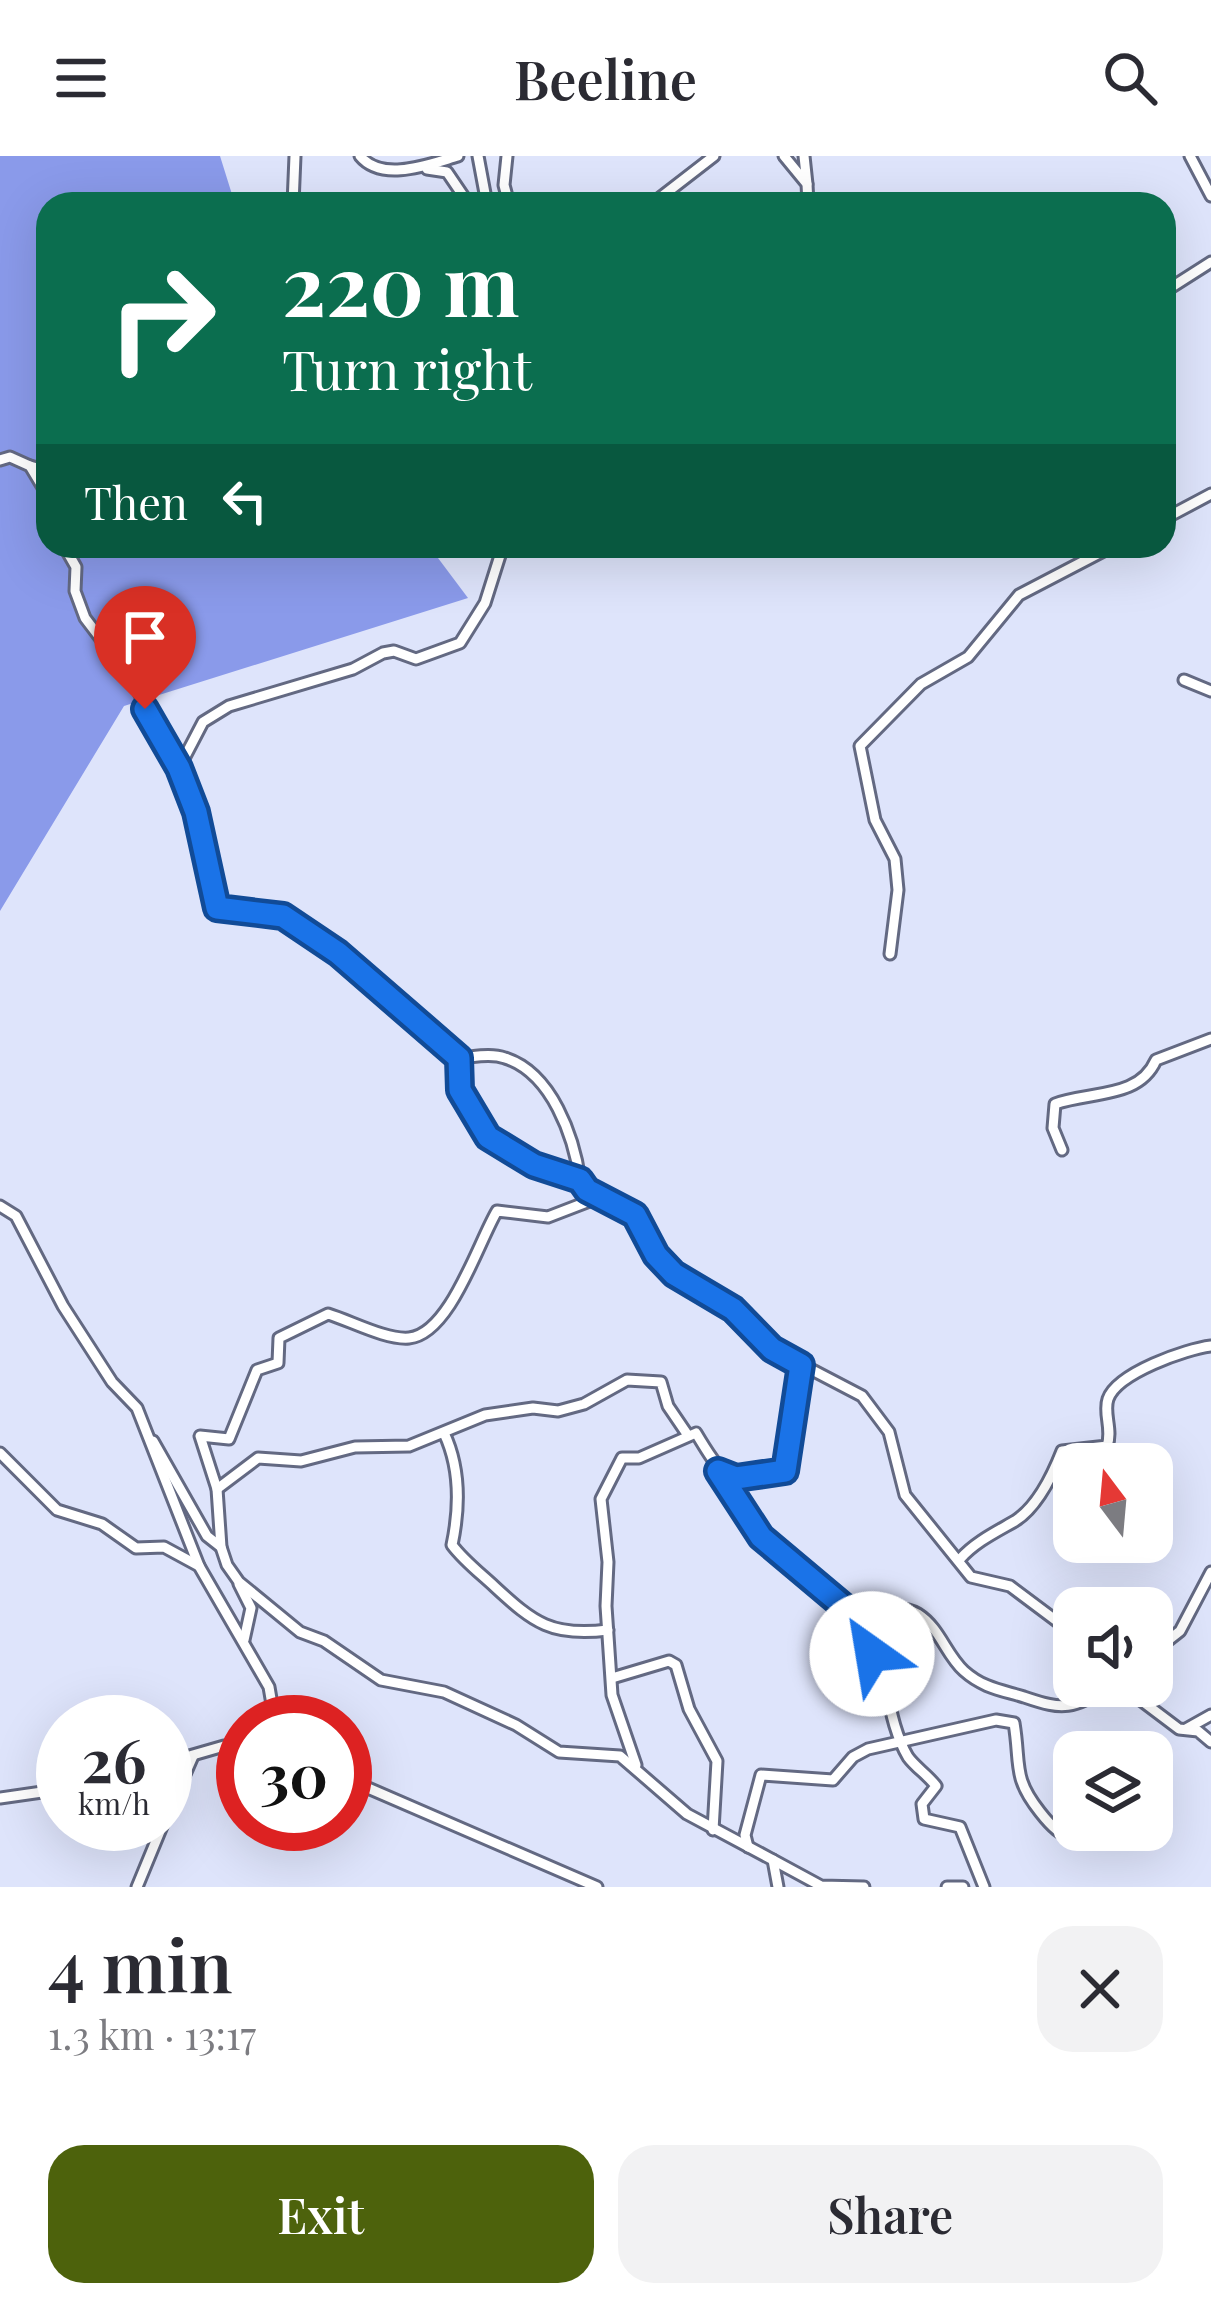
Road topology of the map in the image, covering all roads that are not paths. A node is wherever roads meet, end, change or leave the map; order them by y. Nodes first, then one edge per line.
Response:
1 (296, 156) edge
2 (360, 156) edge
3 (458, 156) edge
4 (478, 156) edge
5 (507, 156) edge
6 (714, 156) edge
7 (784, 156) edge
8 (804, 156) edge
9 (1190, 156) edge
10 (416, 166) junction
11 (807, 184) junction
12 (294, 192) edge
13 (461, 192) edge
14 (482, 192) edge
15 (505, 192) edge
16 (668, 192) edge
17 (807, 192) edge
18 (1211, 196) edge
19 (1211, 262) edge
20 (1176, 284) edge
21 (0, 460) edge
22 (30, 466) junction
23 (36, 468) edge
24 (36, 476) edge
25 (1211, 494) edge
26 (1176, 513) edge
27 (71, 558) edge
28 (499, 558) edge
29 (1090, 558) edge
30 (1184, 680) dead end
31 (1211, 691) edge
32 (179, 768) junction
33 (890, 954) dead end
34 (1211, 1039) edge
35 (459, 1058) junction
36 (1062, 1150) dead end
37 (580, 1180) junction
38 (600, 1197) junction
39 (0, 1205) edge
40 (1211, 1346) edge
41 (801, 1365) junction
42 (147, 1430) junction
43 (444, 1433) junction
44 (687, 1434) junction
45 (0, 1453) edge
46 (718, 1471) junction
47 (217, 1489) junction
48 (221, 1547) junction
49 (960, 1558) junction
50 (199, 1566) junction
51 (1211, 1572) edge
52 (239, 1582) junction
53 (274, 1606) junction
54 (251, 1608) junction
55 (855, 1616) junction
56 (1053, 1618) edge
57 (608, 1630) junction
58 (1173, 1636) edge
59 (244, 1640) junction
60 (612, 1678) junction
61 (270, 1695) edge
62 (1053, 1707) edge
63 (1150, 1707) edge
64 (1211, 1715) edge
65 (1186, 1729) junction
66 (903, 1740) junction
67 (1211, 1742) edge
68 (216, 1751) edge
69 (193, 1756) edge
70 (639, 1771) junction
71 (372, 1790) edge
72 (36, 1793) edge
73 (0, 1798) edge
74 (713, 1830) junction
75 (1053, 1833) edge
76 (152, 1851) edge
77 (752, 1851) junction
78 (773, 1860) junction
79 (137, 1887) edge
80 (598, 1887) edge
81 (778, 1887) edge
82 (864, 1887) edge
83 (947, 1887) edge
84 (963, 1887) edge
85 (984, 1887) edge

1 - 12 street
2 - 10 street
3 - 10 street
4 - 14 street
5 - 15 street
6 - 16 street
7 - 11 street
8 - 11 street
9 - 18 street
10 - 13 street
11 - 17 street
19 - 20 street
21 - 22 street
22 - 23 street
22 - 24 street
25 - 26 street
27 - 32 street
28 - 32 street
29 - 33 street
30 - 31 street
32 - 35 street
34 - 36 street
35 - 37 street
35 - 37 street
37 - 38 street
38 - 41 street
38 - 47 street
39 - 42 street
40 - 49 street
41 - 46 street
41 - 49 street
42 - 48 street
42 - 50 street
43 - 44 street
43 - 47 street
43 - 57 street
44 - 46 street
44 - 57 street
45 - 50 street
46 - 55 street
47 - 48 street
48 - 52 street
49 - 56 street
50 - 59 street
51 - 58 street
52 - 53 street
52 - 54 street
53 - 54 street
53 - 70 street
54 - 59 street
55 - 62 street
55 - 66 street
57 - 60 street
59 - 61 street
60 - 70 street
60 - 74 street
63 - 65 street
64 - 65 street
65 - 67 street
66 - 75 street
66 - 77 street
66 - 85 street
68 - 69 street
70 - 74 street
71 - 80 street
72 - 73 street
74 - 77 street
76 - 79 street
77 - 78 street
78 - 81 street
78 - 82 street
83 - 84 street

